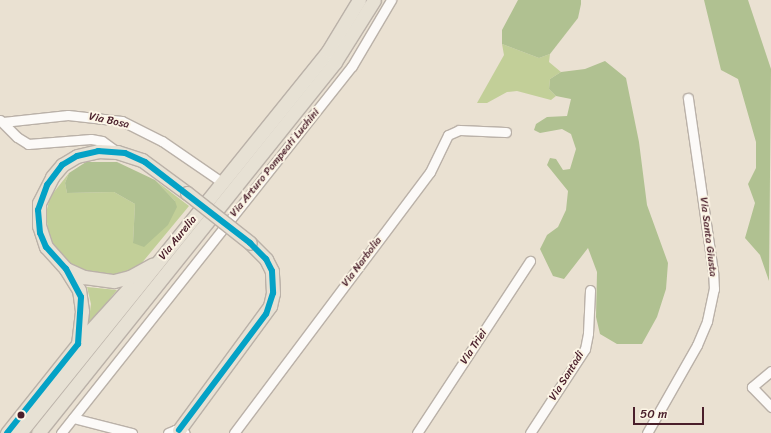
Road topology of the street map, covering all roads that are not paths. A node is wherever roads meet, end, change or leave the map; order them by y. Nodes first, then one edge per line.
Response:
1 (359, 0) edge
2 (374, 0) edge
3 (391, 0) edge
4 (688, 98) dead end
5 (1, 121) edge
6 (506, 132) dead end
7 (117, 152) junction
8 (223, 183) junction
9 (160, 260) junction
10 (530, 261) dead end
11 (66, 269) junction
12 (590, 290) dead end
13 (78, 344) junction
14 (771, 371) edge
15 (771, 407) edge
16 (73, 418) junction
17 (127, 432) edge
18 (177, 432) edge
19 (7, 433) edge
20 (20, 433) edge
21 (38, 433) edge
22 (61, 433) edge
23 (234, 433) edge
24 (417, 433) edge
25 (530, 433) edge
26 (647, 433) edge

1 - 8 highway, Via Aurelia
2 - 21 highway, Via Aurelia
3 - 16 street, Via Arturo Pompeati Luchini
4 - 26 street, Via Santa Giusta
5 - 7 street, Via Bosa
5 - 8 street, Via Bosa
6 - 23 street, Via Narbolia
7 - 11 highway
7 - 18 highway, bridge
8 - 9 highway, Via Aurelia
9 - 11 highway
9 - 13 highway
9 - 20 highway, Via Aurelia
10 - 24 street, Via Triei
11 - 13 highway
12 - 25 street, Via Santadi
13 - 19 highway
14 - 15 street
16 - 17 street
16 - 22 street, Via Arturo Pompeati Luchini

